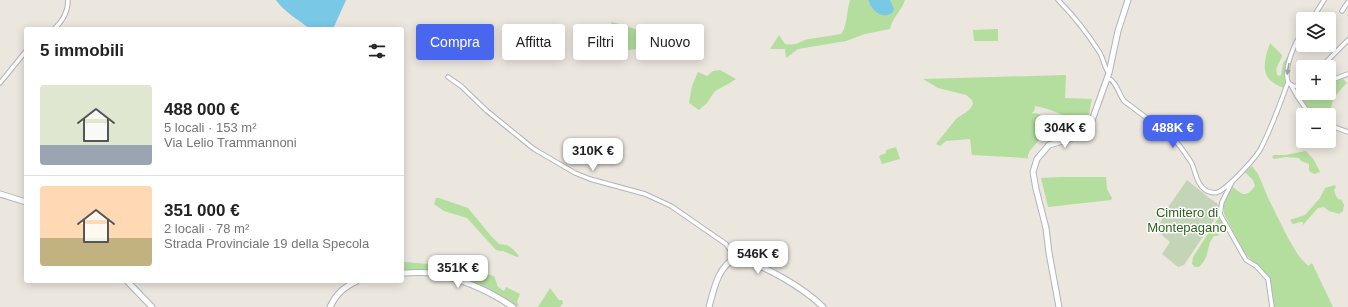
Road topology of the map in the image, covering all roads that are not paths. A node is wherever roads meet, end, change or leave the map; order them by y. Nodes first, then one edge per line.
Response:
1 (68, 0) edge
2 (1058, 0) edge
3 (1128, 0) edge
4 (1324, 0) edge
5 (1347, 4) edge
6 (1342, 11) dead end
7 (1316, 12) edge
8 (56, 27) edge
9 (1348, 40) edge
10 (1296, 46) edge
11 (24, 53) edge
12 (1328, 60) edge
13 (1348, 74) edge
14 (1109, 75) junction
15 (448, 77) dead end
16 (1336, 78) edge
17 (0, 83) edge
18 (1289, 84) junction
19 (1296, 86) edge
20 (1305, 108) edge
21 (1336, 128) edge
22 (1348, 132) edge
23 (1232, 181) junction
24 (0, 194) edge
25 (24, 201) edge
26 (736, 258) junction
27 (404, 273) edge
28 (129, 283) edge
29 (353, 283) edge
30 (152, 307) edge
31 (330, 307) edge
32 (513, 307) edge
33 (708, 307) edge
34 (823, 307) edge
35 (1059, 307) edge
36 (1272, 307) edge

1 - 8 street
2 - 14 street
3 - 14 main road
4 - 7 street
5 - 6 street
9 - 12 street
10 -> 18 street
11 - 17 street
13 - 16 street
14 - 23 street
14 - 35 main road
15 - 26 street
18 - 19 street
18 - 20 street
18 - 23 street
21 - 22 street
23 - 36 street
24 - 25 main road
26 - 33 main road
26 - 34 main road
27 - 32 main road
28 - 30 main road
29 - 31 main road

